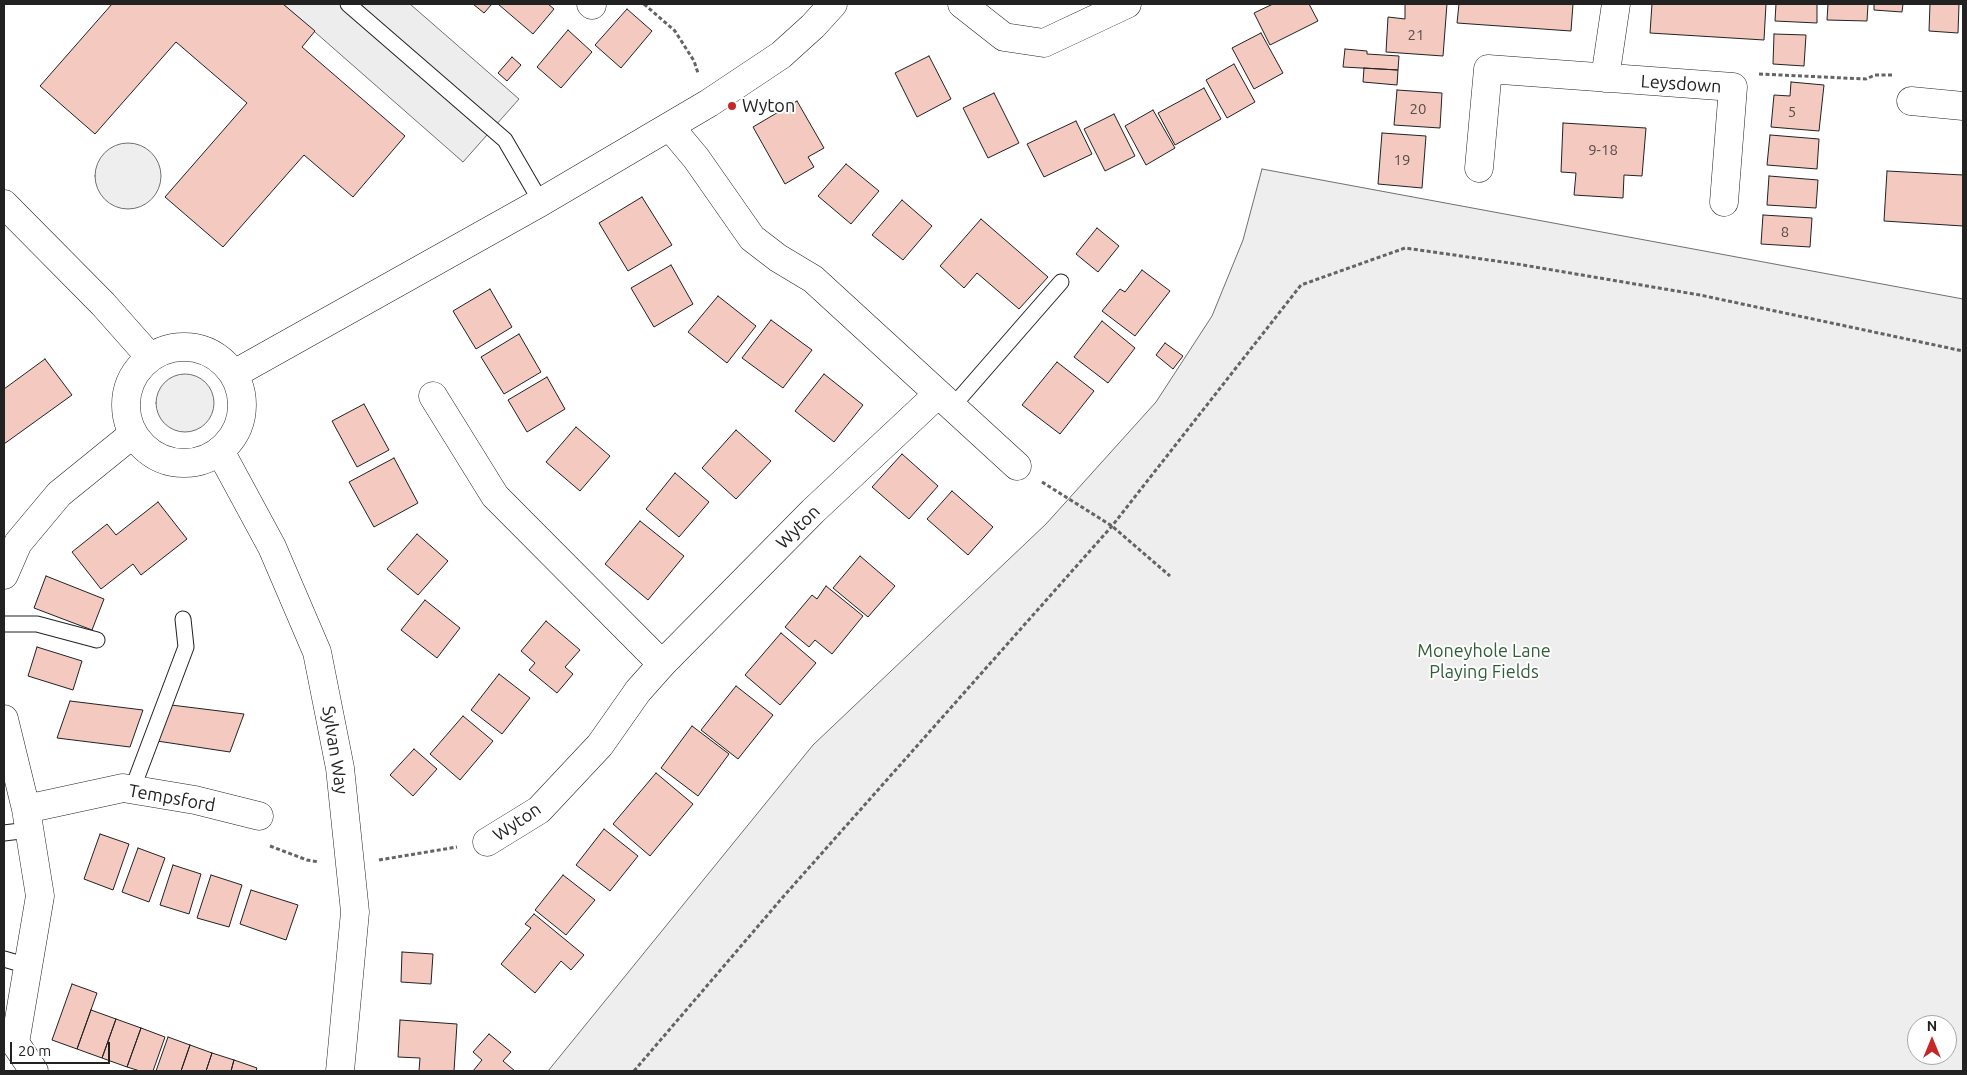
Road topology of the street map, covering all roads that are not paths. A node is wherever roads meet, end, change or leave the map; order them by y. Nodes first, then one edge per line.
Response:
1 (348, 4) edge
2 (833, 4) edge
3 (962, 4) edge
4 (1127, 4) edge
5 (1616, 4) edge
6 (1605, 78) junction
7 (1911, 101) road end
8 (1963, 106) edge
9 (670, 127) junction
10 (1479, 168) dead end
11 (541, 202) junction
12 (1724, 202) dead end
13 (4, 204) edge
14 (1061, 282) dead end
15 (150, 357) junction
16 (234, 374) junction
17 (432, 396) dead end
18 (945, 401) junction
19 (133, 434) junction
20 (220, 451) junction
21 (1017, 466) road end
22 (11, 539) edge
23 (4, 575) edge
24 (183, 619) dead end
25 (4, 624) edge
26 (97, 640) dead end
27 (662, 664) junction
28 (4, 719) edge
29 (132, 790) junction
30 (259, 816) dead end
31 (19, 824) edge
32 (487, 842) dead end
33 (16, 962) edge
34 (9, 1045) edge
35 (34, 1071) edge
36 (340, 1071) edge

1 - 11 lane
2 - 9 street
3 - 4 street
5 - 6 street
6 - 10 street, Leysdown
6 - 12 street, Leysdown
7 - 8 street
9 - 11 street
9 - 18 street
11 - 16 street
13 - 15 street
14 - 18 lane
15 - 16 street
15 - 19 street
16 - 20 street
17 - 27 street
18 - 21 street
18 - 27 street, Wyton
19 - 20 street
19 - 22 street
20 - 36 street, Sylvan Way
22 - 23 street
24 - 29 lane
25 - 26 lane
27 - 32 street, Wyton
28 - 31 street
29 - 30 street, Tempsford
29 - 31 street, Tempsford
31 - 33 street
33 - 34 street
34 - 35 street

